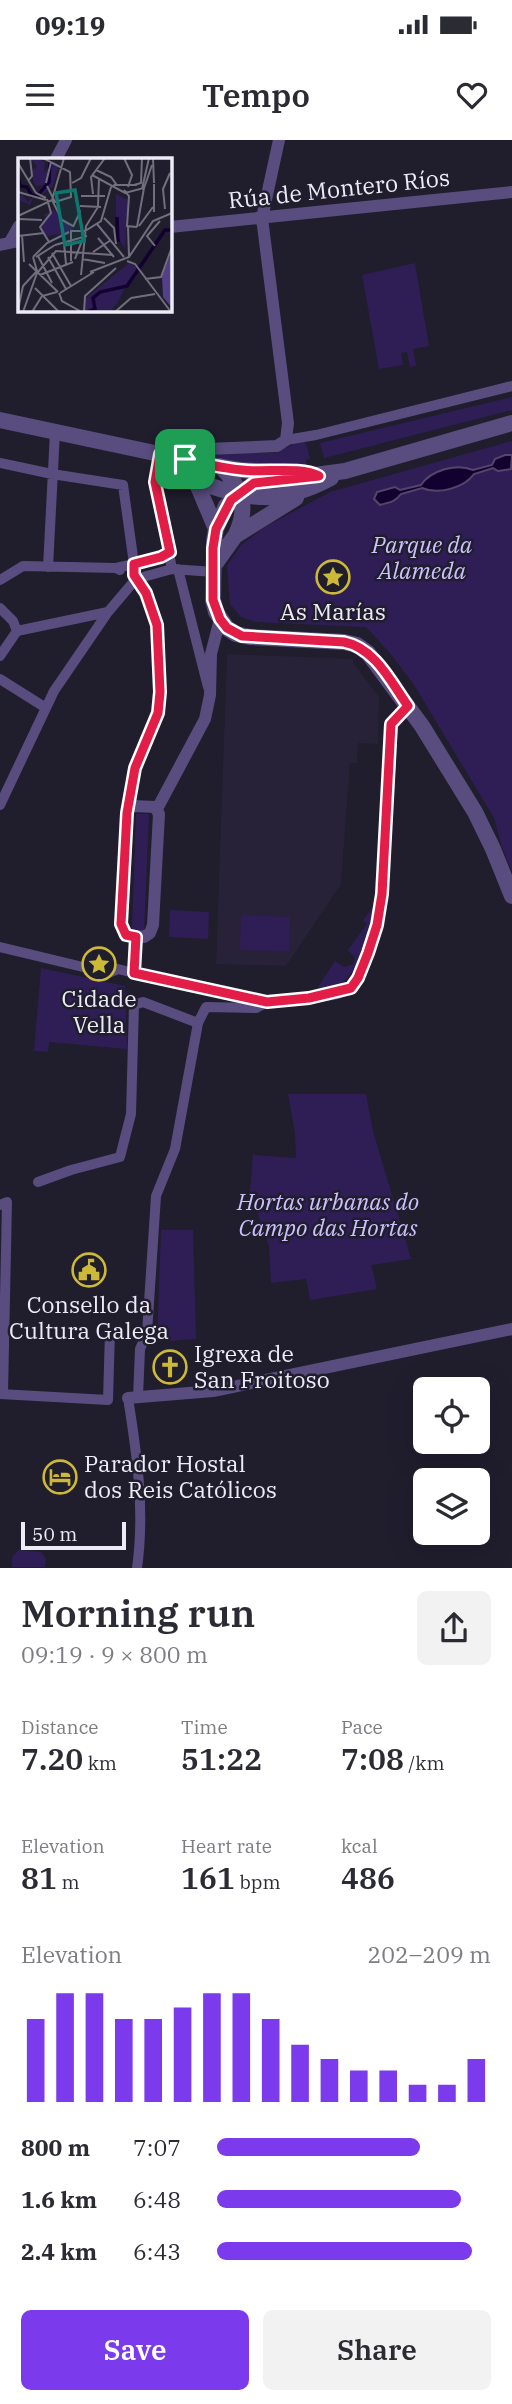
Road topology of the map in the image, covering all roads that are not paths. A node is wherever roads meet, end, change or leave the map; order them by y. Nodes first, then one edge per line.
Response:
1 (66, 140) edge
2 (279, 140) edge
3 (57, 158) edge
4 (512, 192) edge
5 (262, 218) junction
6 (172, 227) edge
7 (512, 386) edge
8 (0, 420) edge
9 (512, 423) edge
10 (55, 432) junction
11 (286, 440) junction
12 (160, 454) junction
13 (185, 459) junction
14 (0, 463) edge
15 (220, 466) junction
16 (345, 471) junction
17 (54, 475) junction
18 (319, 476) junction
19 (197, 481) junction
20 (304, 491) junction
21 (239, 494) junction
22 (216, 529) junction
23 (235, 536) junction
24 (170, 552) junction
25 (134, 564) junction
26 (48, 567) junction
27 (116, 568) junction
28 (214, 568) junction
29 (175, 569) junction
30 (135, 577) junction
31 (0, 580) edge
32 (0, 608) edge
33 (108, 612) junction
34 (220, 619) junction
35 (18, 631) junction
36 (0, 656) edge
37 (0, 679) edge
38 (209, 695) junction
39 (408, 706) junction
40 (46, 708) junction
41 (0, 805) edge
42 (129, 808) junction
43 (157, 809) junction
44 (512, 896) edge
45 (136, 937) junction
46 (0, 947) edge
47 (134, 973) junction
48 (267, 1002) junction
49 (198, 1023) junction
50 (38, 1182) dead end
51 (0, 1205) edge
52 (0, 1284) edge
53 (3, 1301) edge
54 (512, 1329) edge
55 (110, 1331) dead end
56 (2, 1394) edge
57 (133, 1397) junction
58 (137, 1567) edge

1 - 3 street
2 - 5 street
4 - 5 street, Rúa de Montero Ríos
5 - 6 street, Rúa de Montero Ríos
5 - 11 street
7 - 11 street
8 - 10 street
9 - 16 street
10 - 12 street
10 - 17 street
11 - 13 street
12 - 13 street
12 - 24 street
13 - 15 street
13 - 19 street
14 - 17 street
15 - 18 street
15 - 21 street
16 - 18 street
16 - 20 street
17 - 25 street
17 - 26 street
18 - 21 street
19 - 21 street
19 - 22 street
20 - 21 street
20 - 23 street
21 - 22 street
21 - 23 street
22 - 28 street
23 - 28 street
24 - 25 street
24 - 29 street
25 - 27 street
25 - 30 street
26 - 27 street
26 - 31 street
27 - 30 street
28 - 29 street
28 - 34 street
29 - 30 street
29 - 38 street
30 - 33 street
30 - 42 street
32 - 35 street
33 - 35 street
33 - 40 street
34 - 38 street
34 - 39 street
35 - 36 street
37 - 40 street
38 - 43 street
39 - 44 street
39 - 48 street
40 - 41 street
42 - 43 street
42 - 45 street
43 - 45 street
45 - 47 street
46 - 47 street
47 - 48 street
48 - 49 street
49 - 50 street
49 - 57 street
51 - 53 street
52 - 53 street
53 - 56 street
54 - 57 street
55 - 56 street
57 - 58 street

